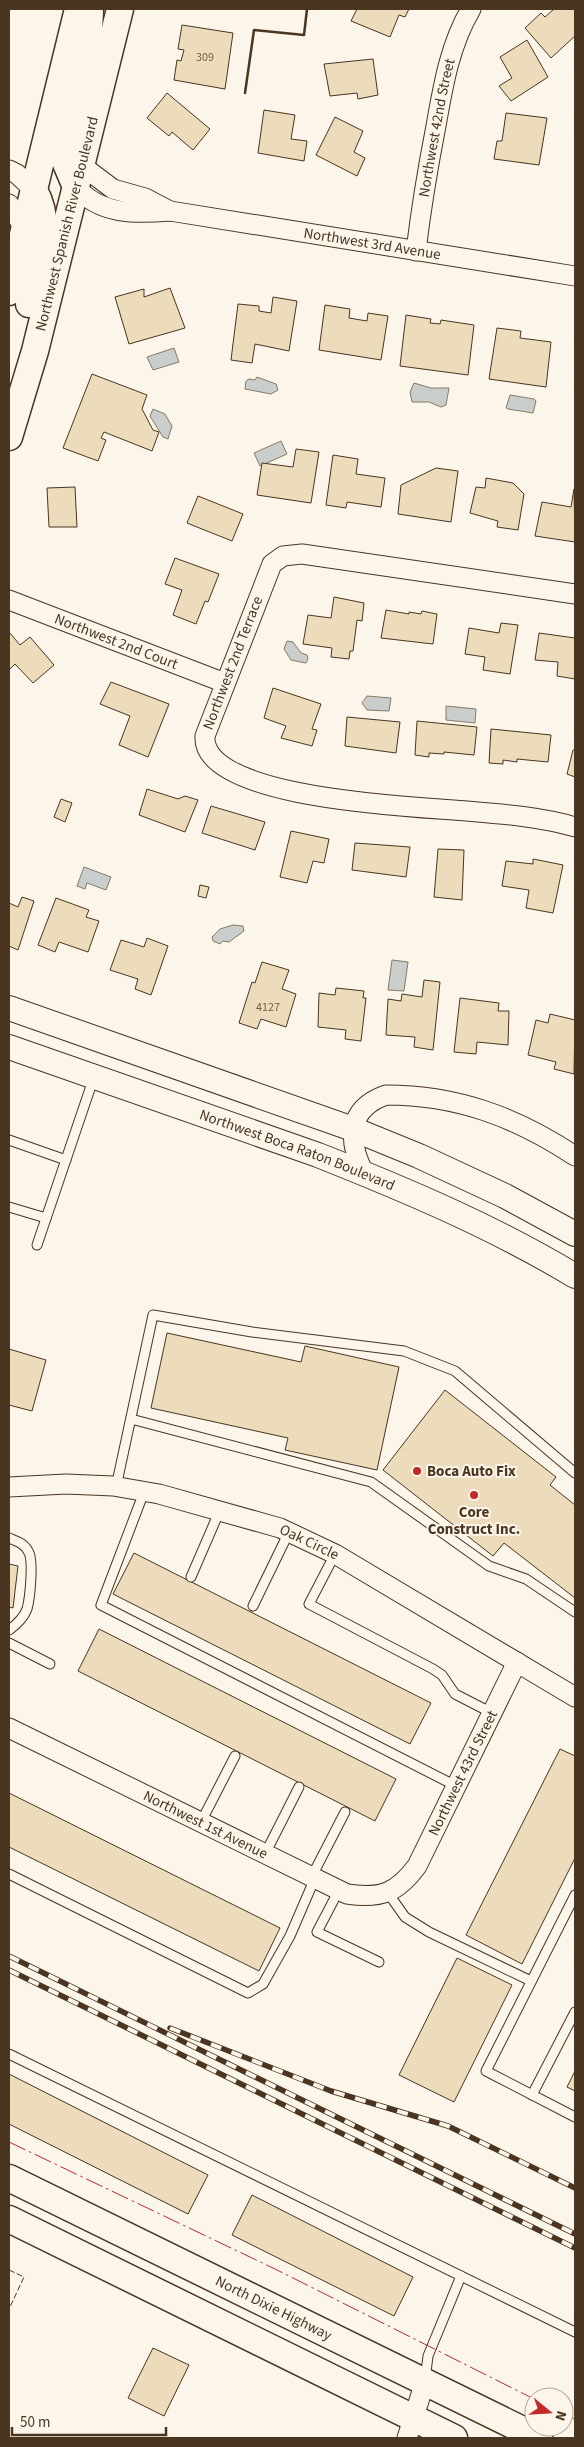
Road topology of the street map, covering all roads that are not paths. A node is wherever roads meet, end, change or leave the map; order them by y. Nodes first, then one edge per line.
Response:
1 (78, 9) edge
2 (89, 9) edge
3 (120, 9) edge
4 (471, 9) edge
5 (9, 170) edge
6 (78, 176) junction
7 (34, 190) junction
8 (9, 204) edge
9 (24, 228) junction
10 (416, 250) junction
11 (575, 276) edge
12 (9, 292) edge
13 (19, 409) junction
14 (9, 437) edge
15 (575, 594) edge
16 (9, 600) edge
17 (225, 683) junction
18 (575, 827) edge
19 (9, 1008) edge
20 (9, 1047) edge
21 (94, 1077) junction
22 (353, 1129) junction
23 (9, 1140) edge
24 (575, 1156) edge
25 (66, 1160) junction
26 (364, 1174) junction
27 (9, 1207) edge
28 (46, 1218) junction
29 (575, 1234) edge
30 (37, 1245) dead end
31 (575, 1276) edge
32 (131, 1419) junction
33 (575, 1473) edge
34 (9, 1487) edge
35 (116, 1487) junction
36 (144, 1492) junction
37 (220, 1510) junction
38 (289, 1532) junction
39 (9, 1538) edge
40 (335, 1554) junction
41 (191, 1577) dead end
42 (253, 1606) dead end
43 (575, 1612) edge
44 (9, 1630) edge
45 (9, 1644) edge
46 (517, 1662) junction
47 (50, 1664) dead end
48 (575, 1697) edge
49 (492, 1713) junction
50 (9, 1728) edge
51 (235, 1756) dead end
52 (456, 1786) junction
53 (299, 1787) dead end
54 (345, 1812) dead end
55 (201, 1822) junction
56 (265, 1854) junction
57 (9, 1874) edge
58 (314, 1877) junction
59 (405, 1882) joint
60 (339, 1890) junction
61 (388, 1893) junction
62 (575, 1894) edge
63 (379, 1962) dead end
64 (531, 1981) junction
65 (575, 2012) edge
66 (9, 2054) edge
67 (532, 2095) junction
68 (575, 2117) edge
69 (9, 2178) edge
70 (9, 2218) edge
71 (461, 2276) junction
72 (575, 2332) edge
73 (425, 2382) junction
74 (410, 2428) edge
75 (454, 2438) edge
76 (539, 2438) edge

1 - 7 main road
2 - 6 main road
3 - 6 main road, Northwest Spanish River Boulevard
4 - 10 street, Northwest 42nd Street
5 - 7 street
6 - 10 street, Northwest 3rd Avenue
6 - 13 main road, Northwest Spanish River Boulevard
7 - 9 main road
7 - 13 main road
8 - 9 street
9 - 12 main road
10 - 11 street, Northwest 3rd Avenue
13 - 14 main road, Northwest Spanish River Boulevard
15 - 17 street, Northwest 2nd Terrace
16 - 17 street, Northwest 2nd Court
17 - 18 street, Northwest 2nd Terrace
19 - 22 street
20 - 21 street, Northwest Boca Raton Boulevard
21 - 25 lane
21 - 26 street, Northwest Boca Raton Boulevard
22 - 24 street
22 - 26 street
22 - 29 street
23 - 25 lane
25 - 28 lane
26 - 31 street, Northwest Boca Raton Boulevard
27 - 28 lane
28 - 30 lane
32 - 33 lane
32 - 35 lane
32 - 43 lane
34 - 35 street, Oak Circle
35 - 36 street, Oak Circle
36 - 37 street, Oak Circle
36 - 52 lane
37 - 38 street, Oak Circle
37 - 41 lane
38 - 40 street, Oak Circle
38 - 42 lane
39 - 44 lane
40 - 46 street, Oak Circle
40 - 49 lane
45 - 47 lane
46 - 48 street, Oak Circle
46 - 49 street, Northwest 43rd Street
49 - 52 street, Northwest 43rd Street
50 - 55 street, Northwest 1st Avenue
51 - 55 lane
52 - 59 street, Northwest 43rd Street
53 - 56 lane
54 - 58 lane
55 - 56 street, Northwest 1st Avenue
56 - 58 street, Northwest 1st Avenue
57 - 58 lane
58 - 60 street, Northwest 1st Avenue
59 - 61 street, Northwest 1st Avenue
60 - 61 street, Northwest 1st Avenue
60 - 63 lane
61 - 64 lane
62 - 64 lane
64 - 67 lane
65 - 67 lane
66 - 71 lane
67 - 68 lane
69 - 73 main road, North Dixie Highway
70 - 74 main road
71 - 72 lane
71 - 73 lane
73 - 74 street
73 - 76 main road, North Dixie Highway
74 - 75 main road

